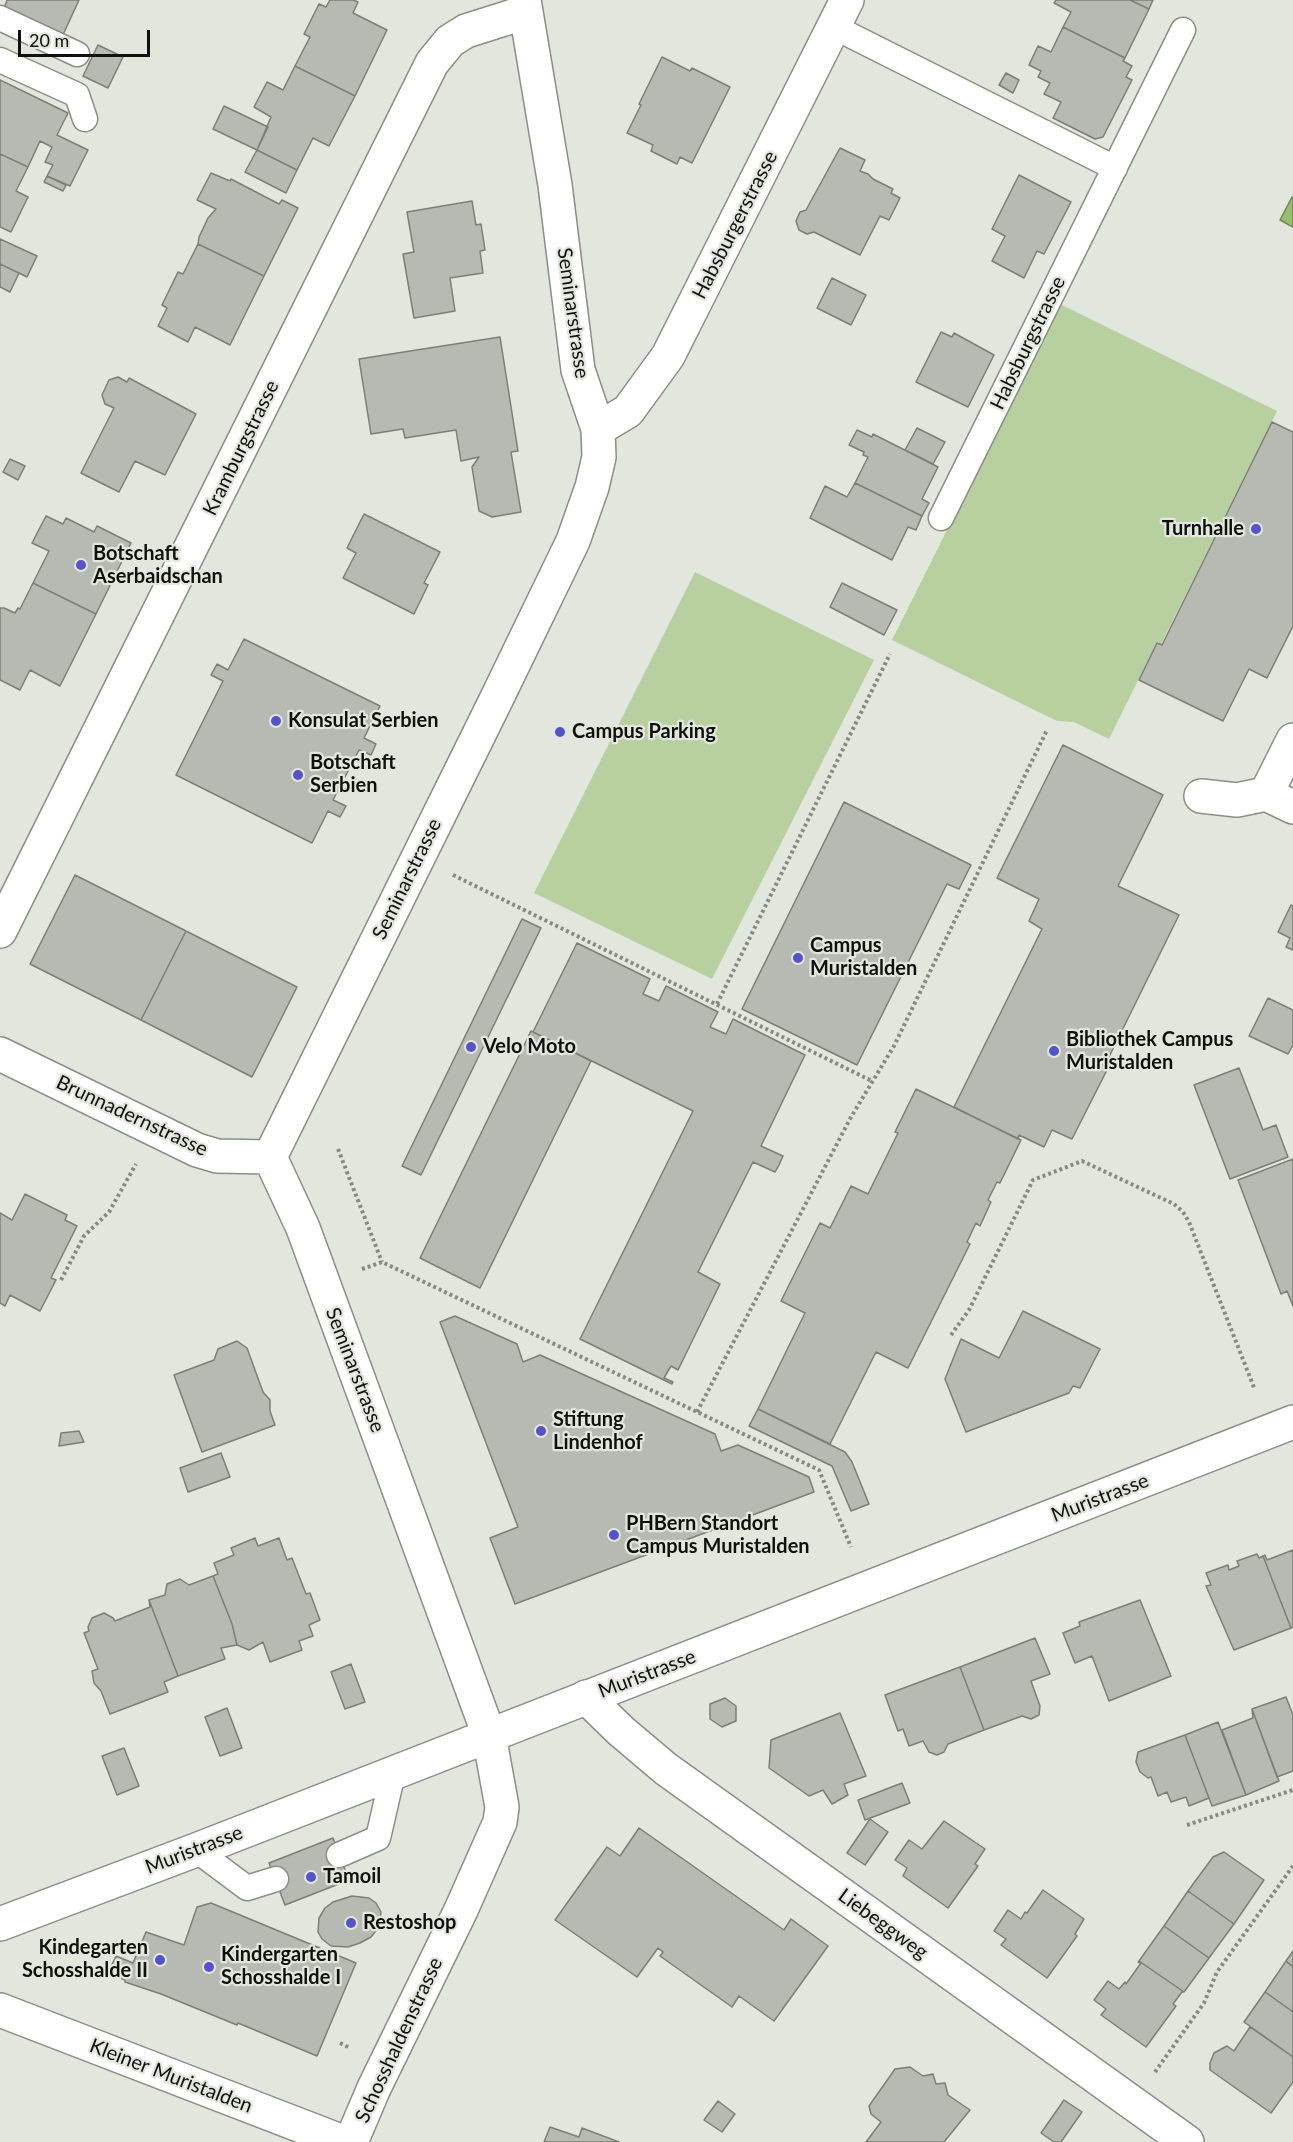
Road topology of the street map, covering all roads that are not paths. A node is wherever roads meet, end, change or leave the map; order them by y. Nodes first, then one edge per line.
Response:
1 (525, 6) edge
2 (841, 14) edge
3 (0, 18) edge
4 (1183, 30) dead end
5 (77, 54) dead end
6 (0, 60) edge
7 (86, 119) dead end
8 (1114, 168) junction
9 (598, 429) junction
10 (940, 518) dead end
11 (1293, 741) edge
12 (1201, 796) dead end
13 (1280, 801) edge
14 (0, 931) edge
15 (0, 1054) edge
16 (270, 1157) junction
17 (1293, 1422) edge
18 (586, 1697) junction
19 (489, 1735) junction
20 (393, 1773) junction
21 (196, 1850) junction
22 (339, 1855) dead end
23 (276, 1880) dead end
24 (0, 1924) edge
25 (0, 2010) edge
26 (343, 2142) edge
27 (351, 2142) edge
28 (1187, 2142) edge

1 - 9 street, Seminarstrasse
1 - 14 street, Kramburgstrasse
2 - 8 lane
2 - 9 street, Habsburgerstrasse
3 - 5 lane
4 - 8 lane, Habsburgstrasse
6 - 7 lane
8 - 10 lane, Habsburgstrasse
9 - 16 street, Seminarstrasse
11 - 13 street
12 - 13 street
15 - 16 street, Brunnadernstrasse
16 - 19 street, Seminarstrasse
17 - 18 street, Muristrasse
18 - 19 street, Muristrasse
18 - 28 street, Liebeggweg
19 - 20 street, Muristrasse
19 - 27 street, Schosshaldenstrasse
20 - 21 street, Muristrasse
20 - 22 lane
21 - 23 lane
21 - 24 street, Muristrasse
25 - 26 street, Kleiner Muristalden

